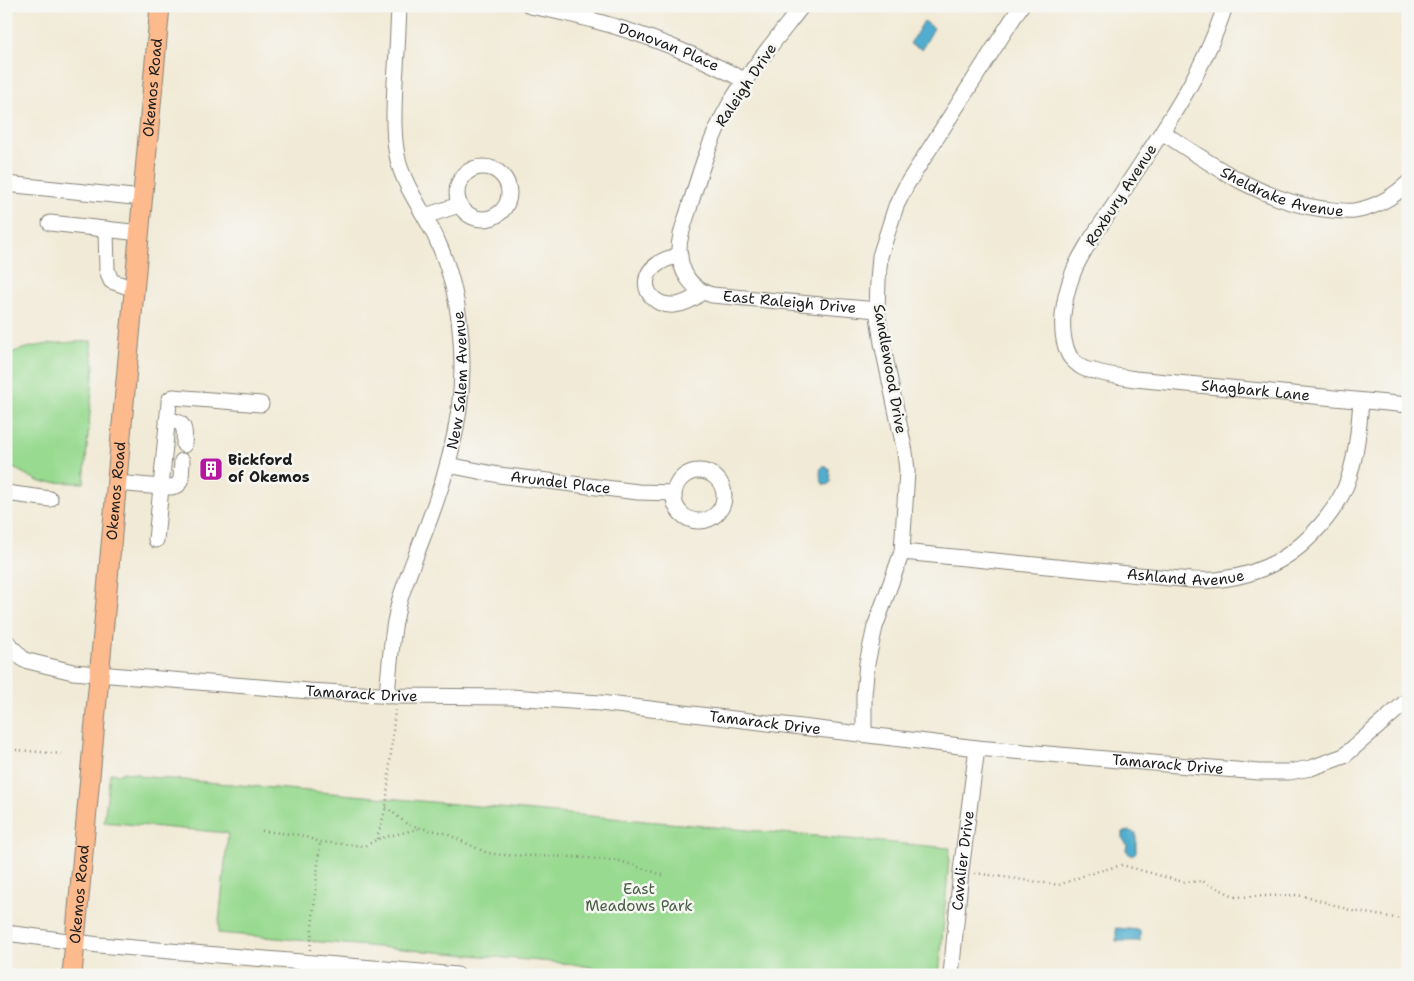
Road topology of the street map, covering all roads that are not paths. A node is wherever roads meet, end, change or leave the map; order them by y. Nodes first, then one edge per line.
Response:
1 (160, 6) edge
2 (399, 6) edge
3 (530, 6) edge
4 (802, 6) edge
5 (1022, 6) edge
6 (1225, 6) edge
7 (746, 81) junction
8 (1162, 132) junction
9 (6, 184) edge
10 (1408, 184) edge
11 (143, 198) junction
12 (459, 205) dead end
13 (425, 216) junction
14 (50, 223) dead end
15 (106, 229) junction
16 (140, 233) junction
17 (680, 256) junction
18 (685, 275) joint
19 (134, 289) junction
20 (702, 292) junction
21 (877, 310) junction
22 (1104, 374) joint
23 (1361, 401) junction
24 (261, 404) dead end
25 (1408, 404) edge
26 (167, 420) junction
27 (184, 445) dead end
28 (182, 461) dead end
29 (448, 465) junction
30 (117, 483) junction
31 (161, 487) junction
32 (6, 493) edge
33 (674, 493) dead end
34 (50, 498) dead end
35 (156, 540) dead end
36 (902, 552) junction
37 (6, 641) edge
38 (99, 674) junction
39 (391, 696) junction
40 (1408, 700) edge
41 (864, 734) junction
42 (977, 748) junction
43 (6, 933) edge
44 (75, 942) junction
45 (291, 968) edge
46 (72, 975) edge
47 (457, 975) edge
48 (951, 975) edge

1 - 11 main road, Okemos Road
2 - 13 street, New Salem Avenue
3 - 7 street, Donovan Place
4 - 7 street, Raleigh Drive
5 - 21 street, Sandlewood Drive
6 - 8 street, Roxbury Avenue
7 - 17 street, Raleigh Drive
8 - 10 street, Sheldrake Avenue
8 - 22 street, Roxbury Avenue
9 - 11 street
11 - 16 main road, Okemos Road
12 - 13 street
13 - 29 street, New Salem Avenue
14 - 15 street
15 - 16 street
15 - 19 street
16 - 19 main road, Okemos Road
17 - 18 street, Raleigh Drive
17 - 20 street, East Raleigh Drive
18 - 20 street, East Raleigh Drive
19 - 30 main road, Okemos Road
20 - 21 street, East Raleigh Drive
21 - 36 street, Sandlewood Drive
22 - 23 street, Shagbark Lane
23 - 25 street, Shagbark Lane
23 - 36 street, Ashland Avenue
24 - 26 street
26 - 27 street
26 - 31 street
28 - 31 street
29 - 33 street, Arundel Place
29 - 39 street, New Salem Avenue
30 - 31 street
30 - 38 main road, Okemos Road
31 - 35 street
32 - 34 street
36 - 41 street, Sandlewood Drive
37 - 38 street, Tamarack Drive
38 - 39 street, Tamarack Drive
38 - 44 main road, Okemos Road
39 - 41 street, Tamarack Drive
40 - 42 street, Tamarack Drive
41 - 42 street, Tamarack Drive
42 - 48 street, Cavalier Drive
43 - 44 street
44 - 45 street
44 - 46 main road, Okemos Road
45 - 47 street

